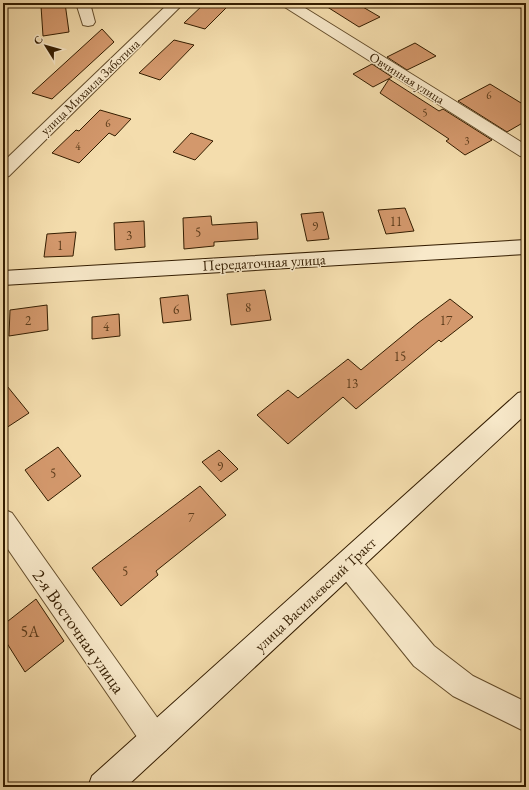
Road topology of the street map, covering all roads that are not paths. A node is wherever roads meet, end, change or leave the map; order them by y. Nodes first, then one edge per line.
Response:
1 (83, 3) edge
2 (177, 3) edge
3 (288, 3) edge
4 (521, 3) edge
5 (526, 5) edge
6 (88, 22) dead end
7 (526, 152) edge
8 (3, 172) edge
9 (526, 247) edge
10 (3, 278) edge
11 (526, 400) edge
12 (3, 522) edge
13 (348, 564) junction
14 (526, 717) edge
15 (156, 740) junction
16 (103, 787) edge

1 - 6 street
2 - 8 street, улица Михаила Заботина
3 - 7 street, Овчинная улица
4 - 5 street
9 - 10 street, Передаточная улица
11 - 13 street, улица Васильевский Тракт
12 - 15 street, 2-я Восточная улица
13 - 14 street
13 - 15 street, улица Васильевский Тракт
15 - 16 street, улица Васильевский Тракт

